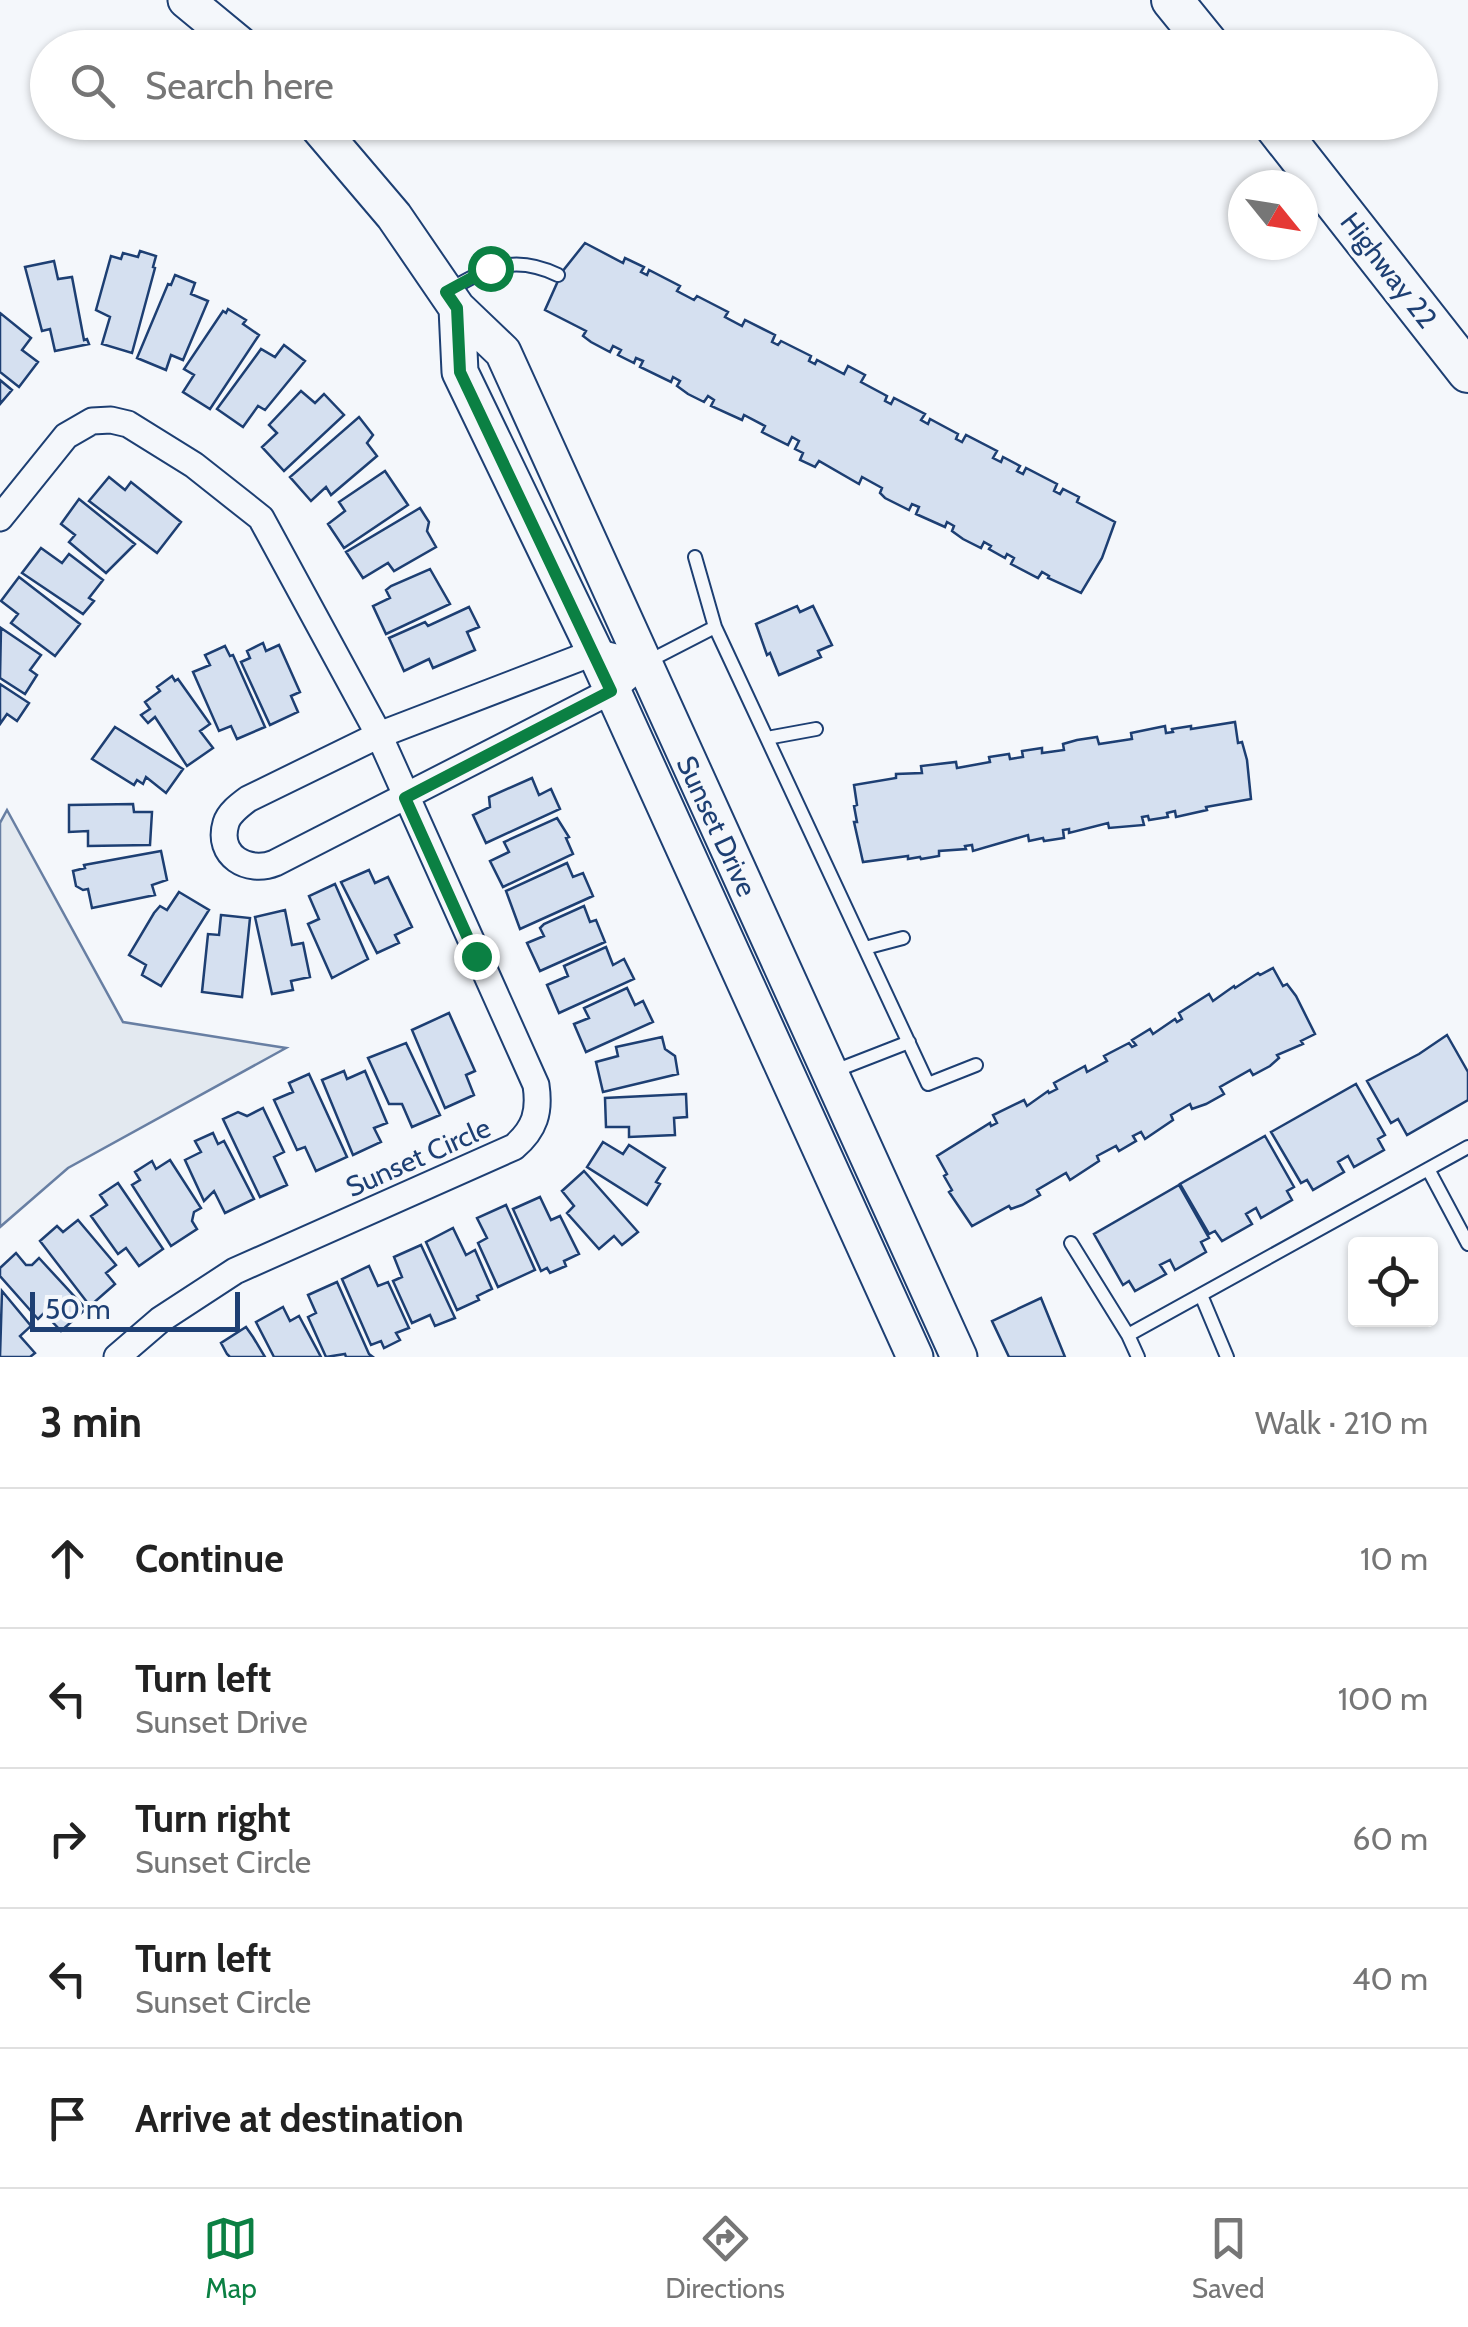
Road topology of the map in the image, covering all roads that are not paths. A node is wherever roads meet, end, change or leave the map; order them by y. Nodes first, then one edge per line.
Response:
1 (186, 0) edge
2 (1172, 0) edge
3 (222, 30) edge
4 (1196, 30) edge
5 (329, 140) edge
6 (1286, 140) edge
7 (558, 275) dead end
8 (452, 300) junction
9 (1468, 372) edge
10 (0, 518) edge
11 (695, 557) dead end
12 (716, 628) junction
13 (595, 652) junction
14 (643, 664) junction
15 (611, 691) junction
16 (816, 729) dead end
17 (379, 736) junction
18 (767, 738) junction
19 (405, 798) junction
20 (902, 938) dead end
21 (865, 948) junction
22 (909, 1042) junction
23 (976, 1066) dead end
24 (829, 1073) junction
25 (1468, 1147) edge
26 (1428, 1169) junction
27 (1070, 1243) dead end
28 (1468, 1244) edge
29 (1200, 1295) junction
30 (1128, 1335) junction
31 (117, 1357) edge
32 (914, 1357) edge
33 (959, 1357) edge
34 (1138, 1357) edge
35 (1227, 1357) edge

1 - 3 street
2 - 4 main road
5 - 8 street, Sunset Drive
6 - 9 main road, Highway 22
7 - 8 lane
8 - 13 street, Sunset Drive
8 - 14 street, Sunset Drive
10 - 17 street, Sunset Circle
11 - 12 lane
12 - 14 lane
12 - 18 lane
13 - 14 street
13 - 15 street, Sunset Drive
13 - 17 street
14 - 15 street
14 - 24 street, Sunset Drive
15 - 19 street
15 - 32 street, Sunset Drive
16 - 18 lane
17 - 19 street, Sunset Circle
17 - 19 street
18 - 21 lane
19 - 31 street, Sunset Circle
20 - 21 lane
21 - 22 lane
22 - 23 lane
22 - 24 lane
24 - 33 street, Sunset Drive
25 - 26 lane
26 - 28 lane
26 - 29 lane
27 - 30 lane
29 - 30 lane
29 - 35 lane
30 - 34 lane

